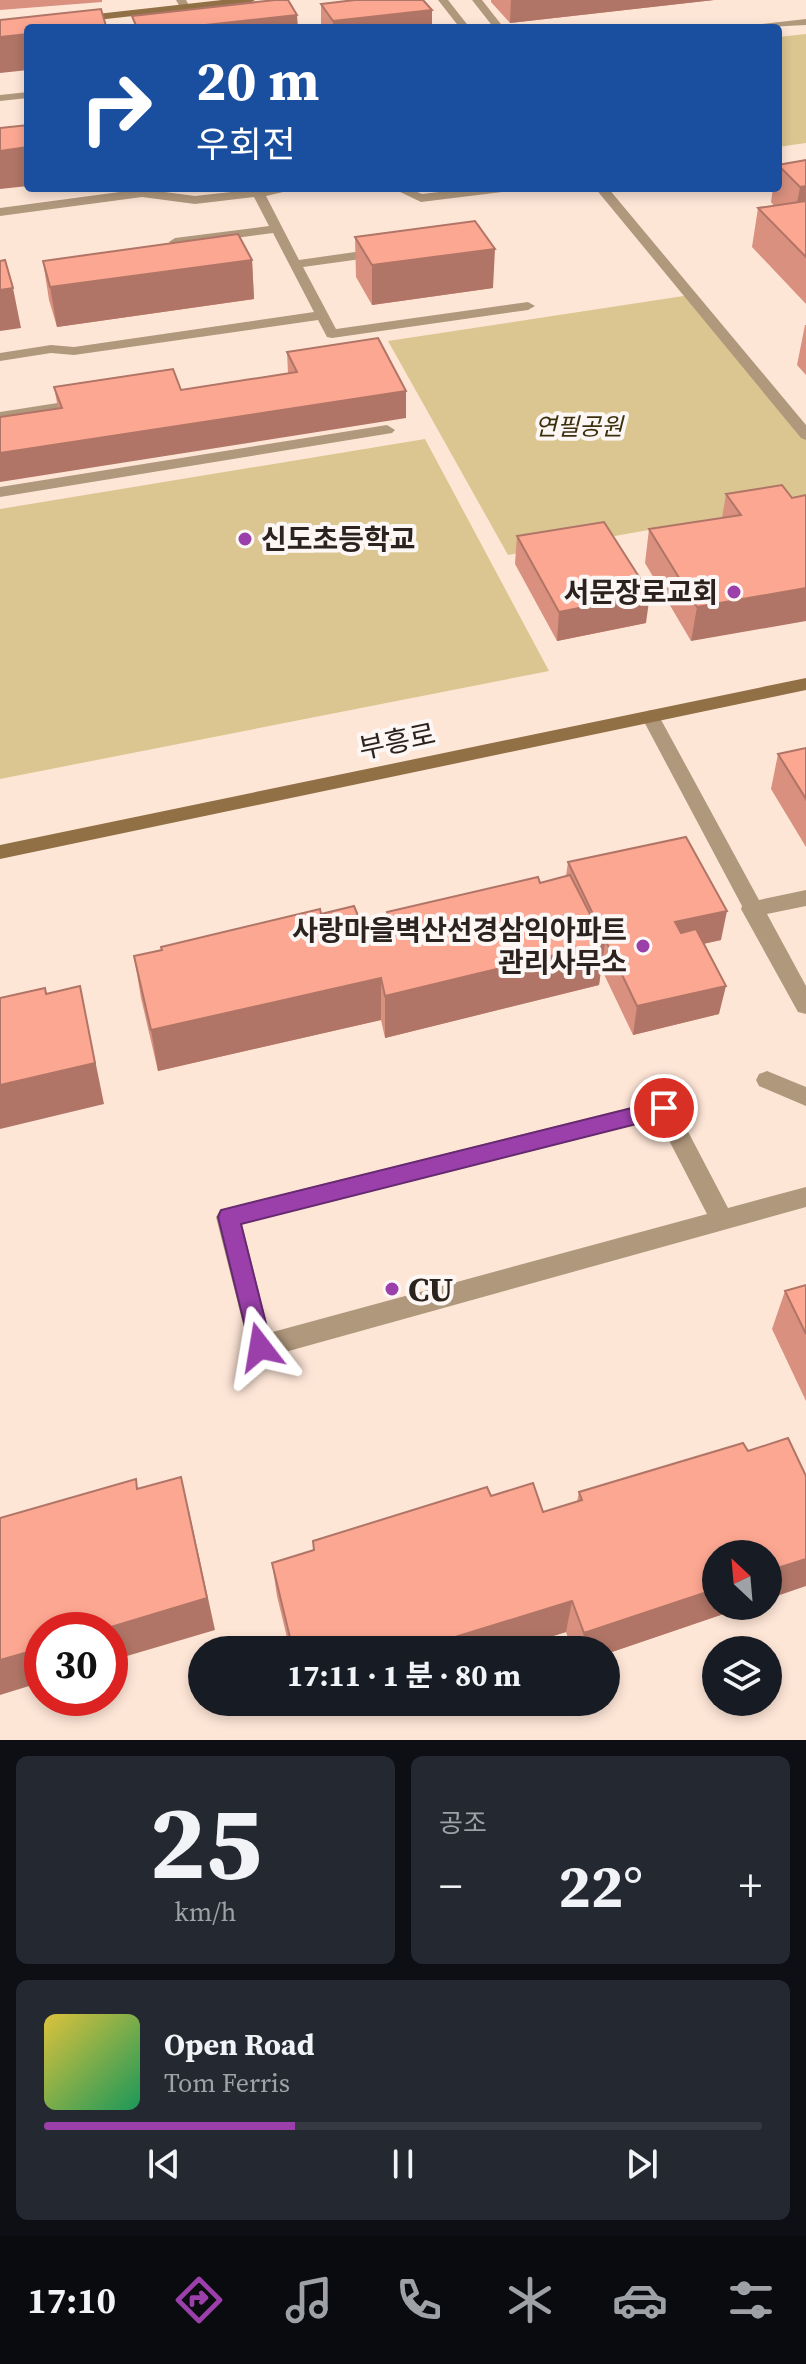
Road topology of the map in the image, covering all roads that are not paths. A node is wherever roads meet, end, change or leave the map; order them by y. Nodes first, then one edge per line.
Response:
1 (250, 0) edge
2 (443, 0) edge
3 (477, 0) edge
4 (183, 4) edge
5 (64, 20) edge
6 (806, 22) edge
7 (462, 24) edge
8 (496, 24) edge
9 (782, 25) edge
10 (24, 95) edge
11 (0, 98) edge
12 (265, 192) edge
13 (407, 192) edge
14 (470, 192) edge
15 (607, 192) edge
16 (258, 193) junction
17 (0, 212) edge
18 (277, 229) junction
19 (175, 242) edge
20 (390, 251) edge
21 (296, 264) junction
22 (528, 306) dead end
23 (322, 315) junction
24 (0, 357) edge
25 (95, 401) edge
26 (0, 416) edge
27 (387, 430) dead end
28 (806, 435) edge
29 (0, 492) edge
30 (806, 684) edge
31 (650, 716) junction
32 (0, 852) edge
33 (806, 898) edge
34 (751, 909) junction
35 (806, 1006) edge
36 (767, 1080) dead end
37 (806, 1097) edge
38 (806, 1197) edge
39 (722, 1220) junction

1 - 4 street
2 - 7 street
3 - 8 street
4 - 5 street
6 - 9 street
10 - 11 street
12 - 16 street
13 - 14 street
15 - 28 street
16 - 17 street
16 - 18 street
18 - 19 street
18 - 21 street
20 - 21 street
21 - 23 street
22 - 23 street
23 - 24 street
25 - 26 street
27 - 29 street
30 - 31 street, 부흥로
31 - 32 street, 부흥로
31 - 34 street
33 - 34 street
34 - 35 street
36 - 37 street
38 - 39 street
39 - 39 street

